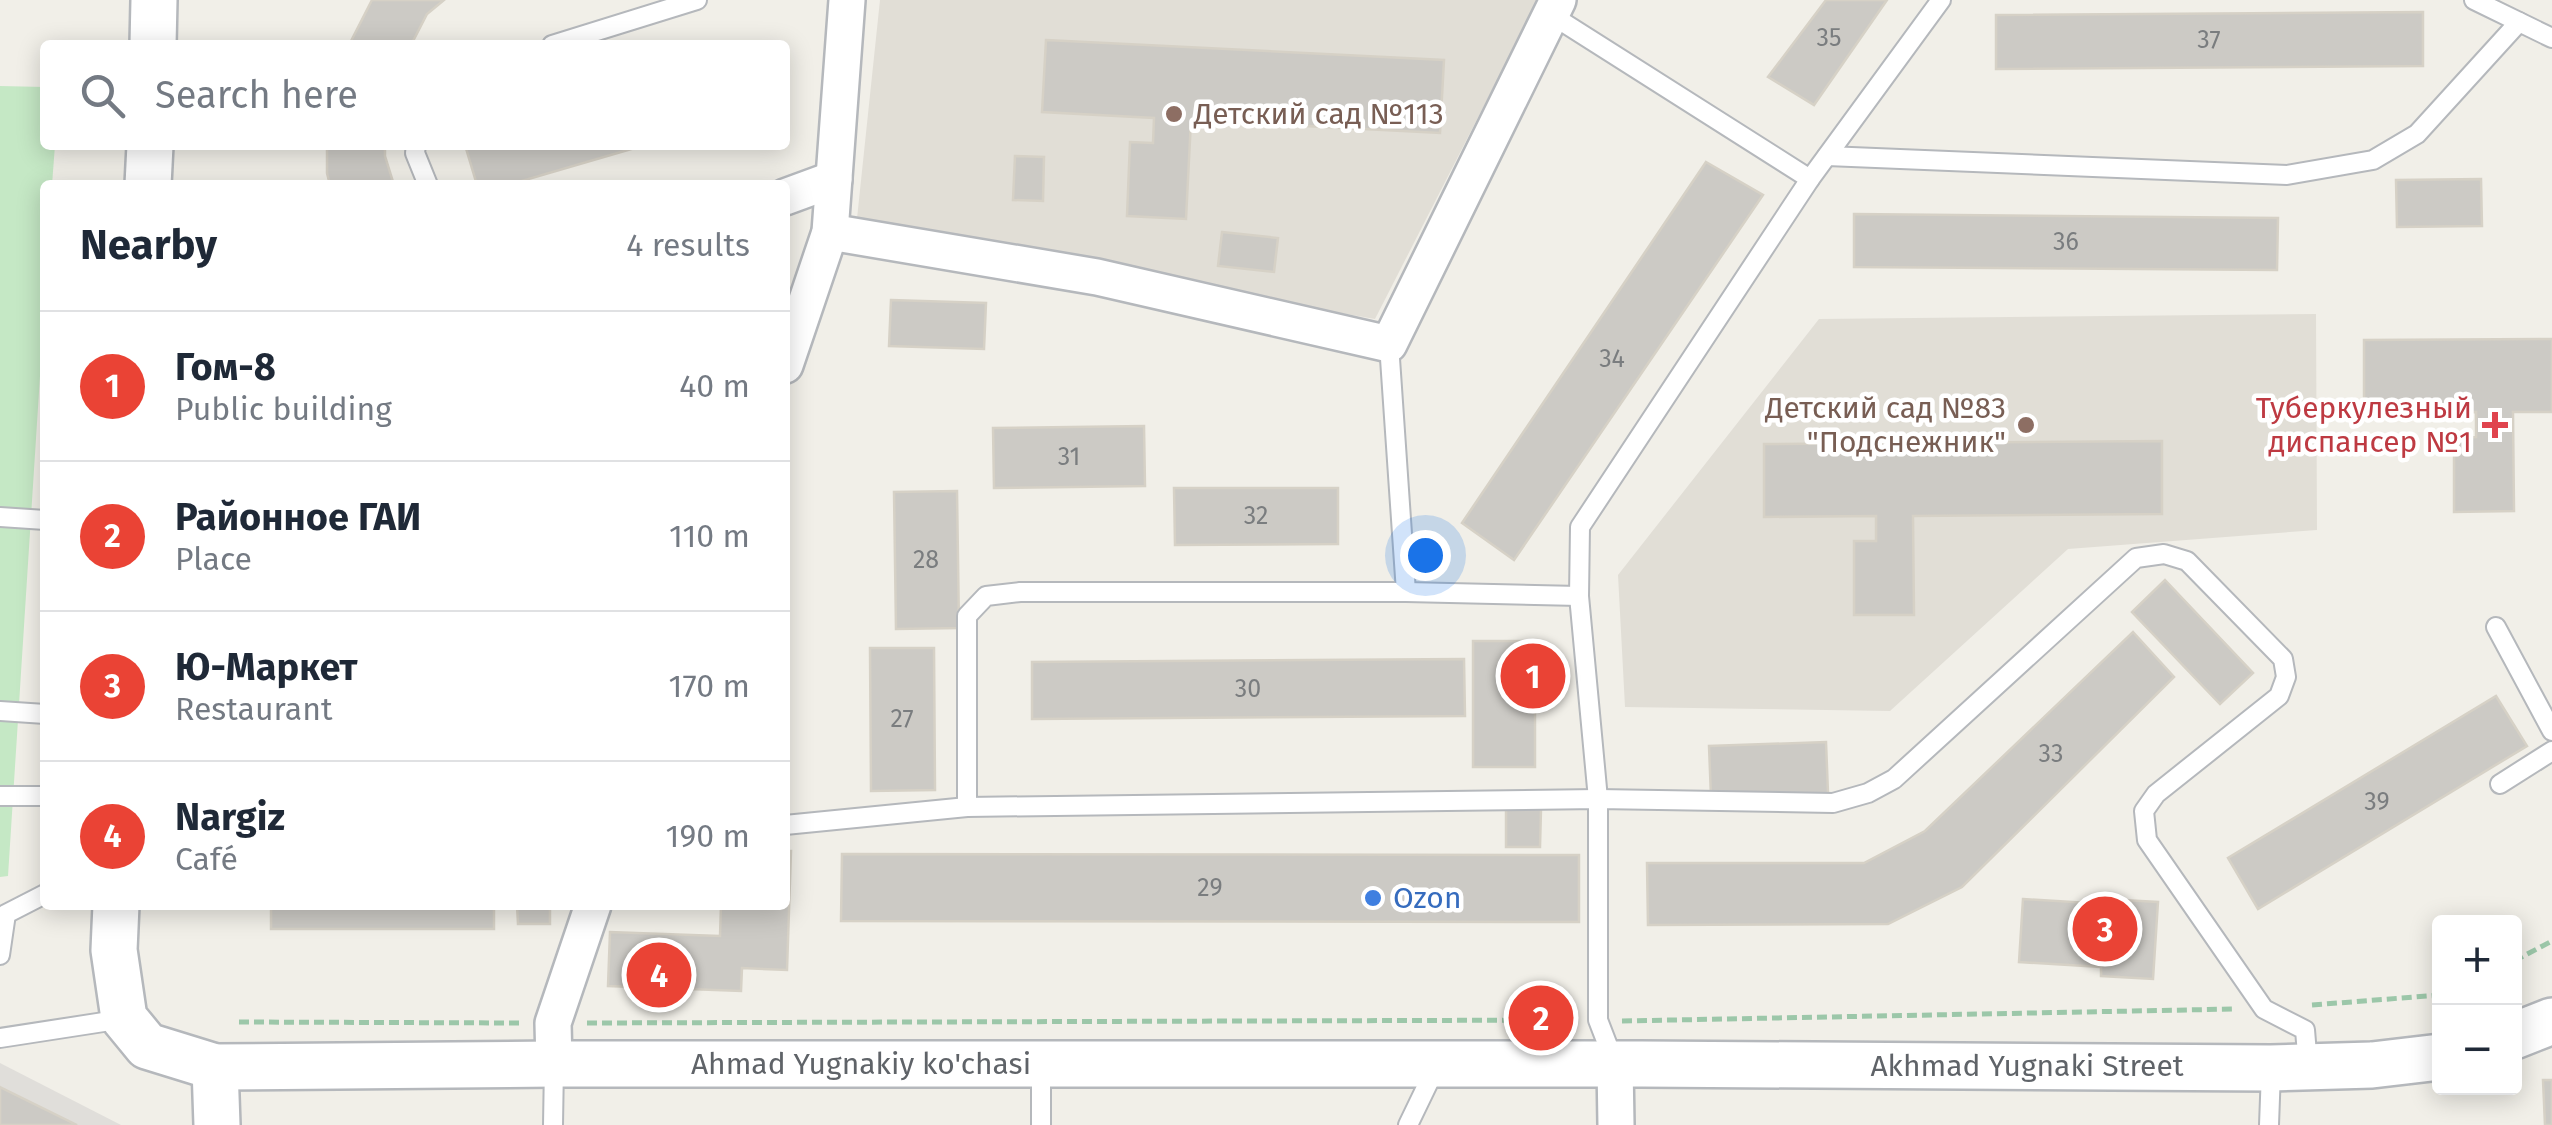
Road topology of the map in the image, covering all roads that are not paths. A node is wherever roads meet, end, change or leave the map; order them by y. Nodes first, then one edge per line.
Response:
1 (154, 0) edge
2 (697, 0) edge
3 (847, 0) edge
4 (1941, 0) edge
5 (2474, 0) edge
6 (1554, 7) edge
7 (2519, 22) junction
8 (2552, 38) edge
9 (153, 40) edge
10 (568, 40) edge
11 (150, 150) edge
12 (415, 150) edge
13 (1827, 156) junction
14 (1810, 179) junction
15 (148, 180) edge
16 (426, 180) edge
17 (834, 180) junction
18 (790, 195) edge
19 (830, 232) junction
20 (1388, 344) junction
21 (790, 349) edge
22 (0, 517) edge
23 (40, 520) edge
24 (1406, 592) junction
25 (1579, 596) junction
26 (2496, 627) dead end
27 (0, 710) edge
28 (40, 714) edge
29 (2552, 731) edge
30 (2552, 752) edge
31 (2500, 784) dead end
32 (0, 796) edge
33 (40, 796) edge
34 (1598, 799) junction
35 (967, 807) junction
36 (790, 824) edge
37 (40, 897) edge
38 (116, 910) edge
39 (592, 910) edge
40 (0, 956) edge
41 (124, 1018) junction
42 (2552, 1021) edge
43 (2522, 1033) edge
44 (0, 1038) edge
45 (553, 1044) junction
46 (2432, 1058) edge
47 (1040, 1064) junction
48 (1438, 1064) junction
49 (1615, 1064) junction
50 (214, 1067) junction
51 (2290, 1067) junction
52 (217, 1125) edge
53 (553, 1125) edge
54 (1041, 1125) edge
55 (1408, 1125) edge
56 (1616, 1125) edge
57 (2269, 1125) edge

1 - 9 street
2 - 10 lane
3 - 17 street
4 - 13 lane
5 - 7 lane
6 - 14 lane
6 - 20 street
7 - 8 lane
7 - 13 lane
11 - 15 street
12 - 16 lane
13 - 14 lane
14 - 25 lane
17 - 18 street
17 - 19 street
19 - 20 street
19 - 21 street
20 - 24 lane
22 - 23 lane
24 - 25 lane
24 - 35 lane
25 - 34 lane
26 - 29 lane
27 - 28 lane
30 - 31 lane
32 - 33 lane
34 - 35 lane
34 - 49 lane
34 - 51 lane
35 - 36 lane
37 - 40 lane
38 - 41 street
39 - 45 street
41 - 44 lane
41 - 50 street, Ahmad Yugnakiy ko'chasi
42 - 43 street
45 - 47 street, Ahmad Yugnakiy ko'chasi
45 - 50 street, Ahmad Yugnakiy ko'chasi
45 - 53 lane
46 - 51 street, Akhmad Yugnaki Street
47 - 48 street, Ahmad Yugnakiy ko'chasi
47 - 54 lane
48 - 49 street, Ahmad Yugnakiy ko'chasi
48 - 55 lane
49 - 51 street, Akhmad Yugnaki Street
49 - 56 street
50 - 52 street
51 - 57 lane

